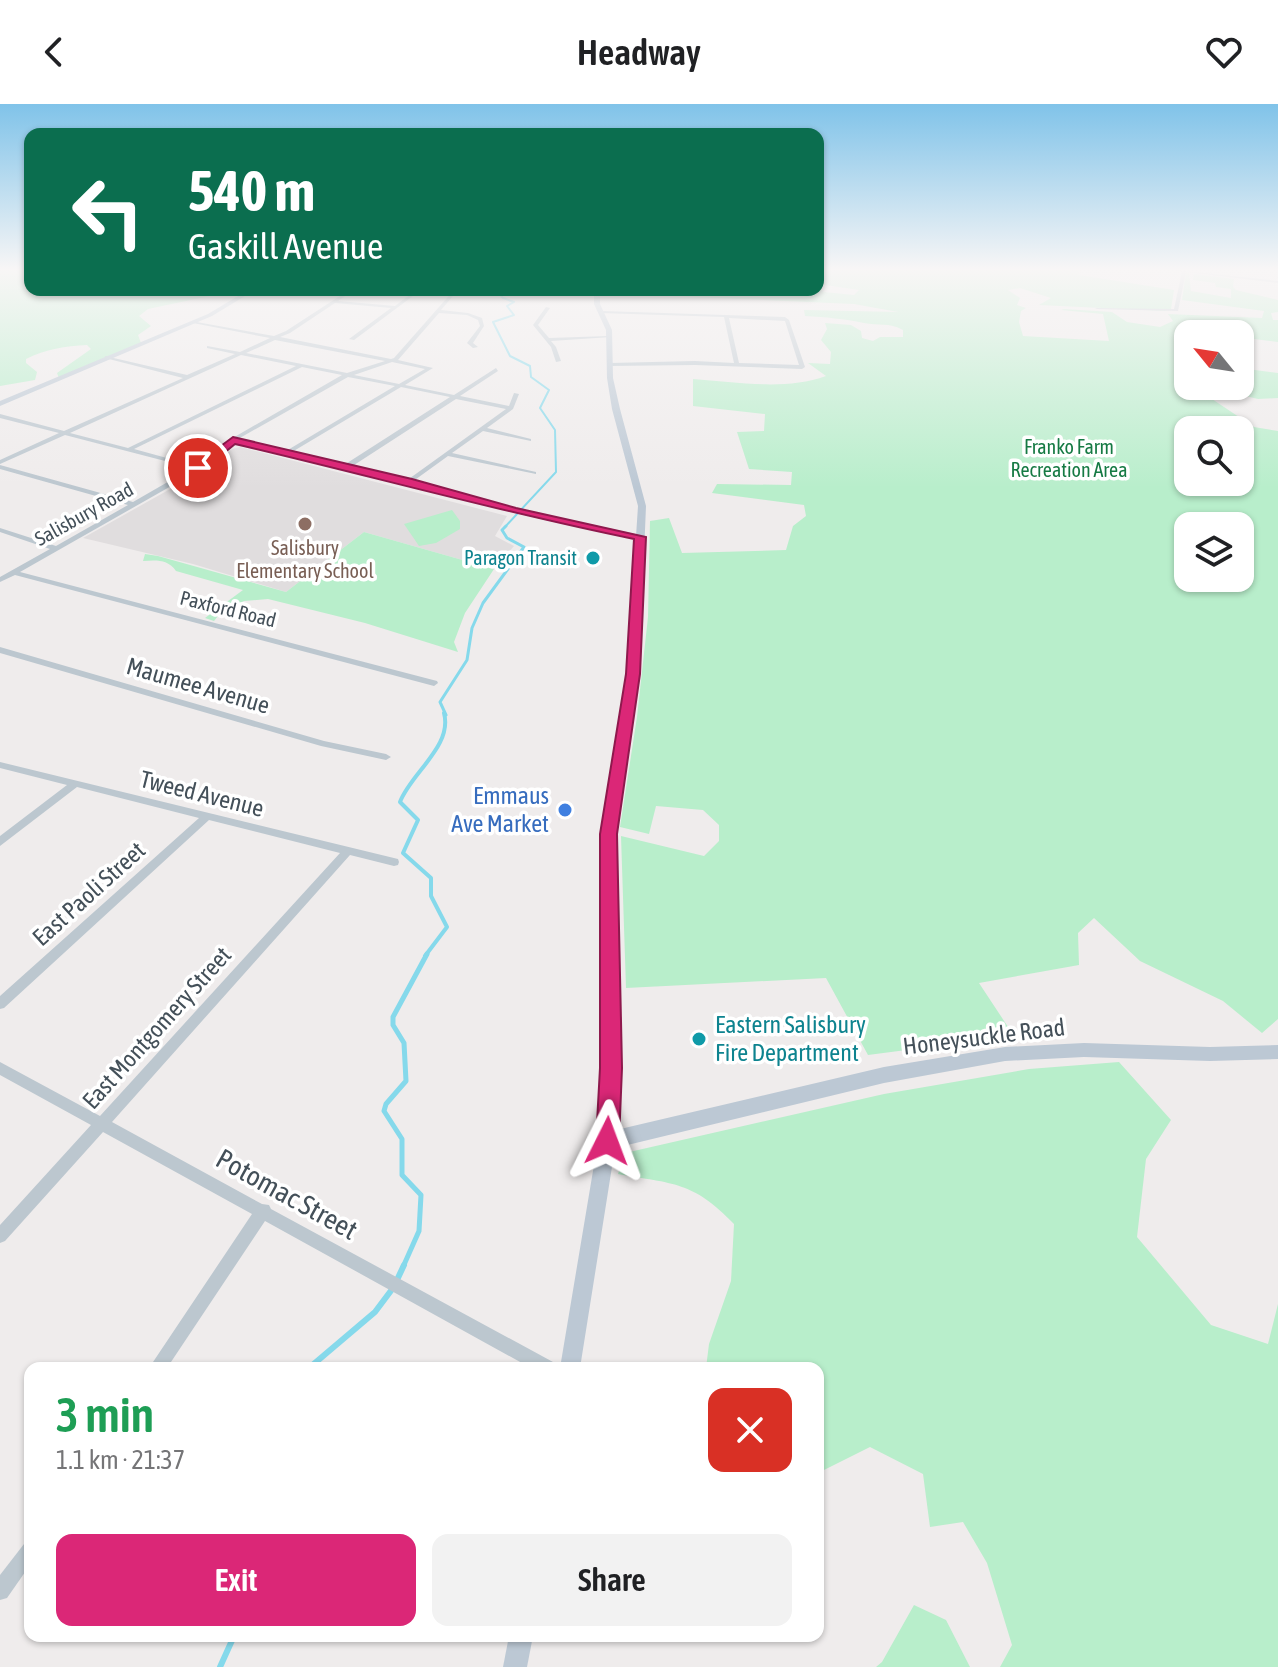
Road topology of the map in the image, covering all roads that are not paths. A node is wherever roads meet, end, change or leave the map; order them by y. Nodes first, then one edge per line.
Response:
1 (142, 343) edge
2 (263, 343) edge
3 (300, 343) edge
4 (408, 343) edge
5 (470, 343) edge
6 (549, 343) edge
7 (609, 343) edge
8 (732, 343) edge
9 (794, 343) edge
10 (209, 347) dead end
11 (475, 347) dead end
12 (239, 354) junction
13 (107, 357) junction
14 (392, 360) junction
15 (558, 361) dead end
16 (737, 364) junction
17 (610, 365) junction
18 (300, 366) junction
19 (496, 370) dead end
20 (347, 375) junction
21 (187, 377) junction
22 (400, 386) junction
23 (516, 394) dead end
24 (454, 397) junction
25 (0, 404) edge
26 (511, 408) junction
27 (0, 416) edge
28 (482, 429) junction
29 (64, 432) junction
30 (233, 440) junction
31 (529, 440) dead end
32 (130, 449) junction
33 (287, 453) junction
34 (447, 454) junction
35 (0, 464) edge
36 (346, 467) junction
37 (198, 468) junction
38 (534, 473) dead end
39 (408, 482) junction
40 (135, 505) junction
41 (0, 530) edge
42 (640, 537) junction
43 (56, 548) junction
44 (13, 572) junction
45 (0, 580) edge
46 (0, 650) edge
47 (434, 683) dead end
48 (386, 757) dead end
49 (0, 765) edge
50 (76, 783) junction
51 (207, 816) junction
52 (0, 842) edge
53 (348, 851) junction
54 (394, 862) dead end
55 (0, 1004) edge
56 (1278, 1052) edge
57 (0, 1068) edge
58 (99, 1123) junction
59 (607, 1141) junction
60 (264, 1210) junction
61 (0, 1236) edge
62 (161, 1362) edge
63 (536, 1362) edge
64 (571, 1362) edge
65 (24, 1558) edge
66 (0, 1591) edge
67 (520, 1642) edge
68 (515, 1667) edge

1 - 13 main road
2 - 12 street
3 - 14 street
4 - 14 street, Salisbury Road
5 - 11 street
6 - 15 street
7 - 17 main road
8 - 16 street
9 - 16 street
10 - 12 street
12 - 18 street
12 - 21 street
13 - 21 street
13 - 25 main road
14 - 20 street, Salisbury Road
14 - 22 street
16 - 17 street
17 - 42 main road
18 - 20 street
18 - 32 street
19 - 24 street
20 - 22 street
20 - 30 street, Salisbury Road
21 - 29 street
22 - 24 street
22 - 33 street
23 - 26 street
24 - 26 street
24 - 36 street
26 - 28 street
27 - 29 street
28 - 31 street
28 - 34 street
29 - 32 street
29 - 35 street
30 - 33 street
30 - 37 street, Salisbury Road
32 - 37 street
33 - 36 street
34 - 38 street
34 - 39 street
35 - 40 street
36 - 39 street
37 - 40 street, Salisbury Road
39 - 42 street
40 - 43 street, Salisbury Road
41 - 43 street
42 - 59 main road
43 - 44 street, Salisbury Road
44 - 45 street, Salisbury Road
44 - 47 street, Paxford Road
46 - 48 street, Maumee Avenue
49 - 50 street, Tweed Avenue
50 - 51 street, Tweed Avenue
50 - 52 street
51 - 53 street, Tweed Avenue
51 - 55 street, East Paoli Street
53 - 54 street, Tweed Avenue
53 - 58 street, East Montgomery Street
56 - 59 main road, Honeysuckle Road
57 - 58 street, Potomac Street
58 - 60 street, Potomac Street
58 - 61 street, East Montgomery Street
59 - 64 main road
60 - 62 street
60 - 63 street, Potomac Street
65 - 66 street
67 - 68 main road

